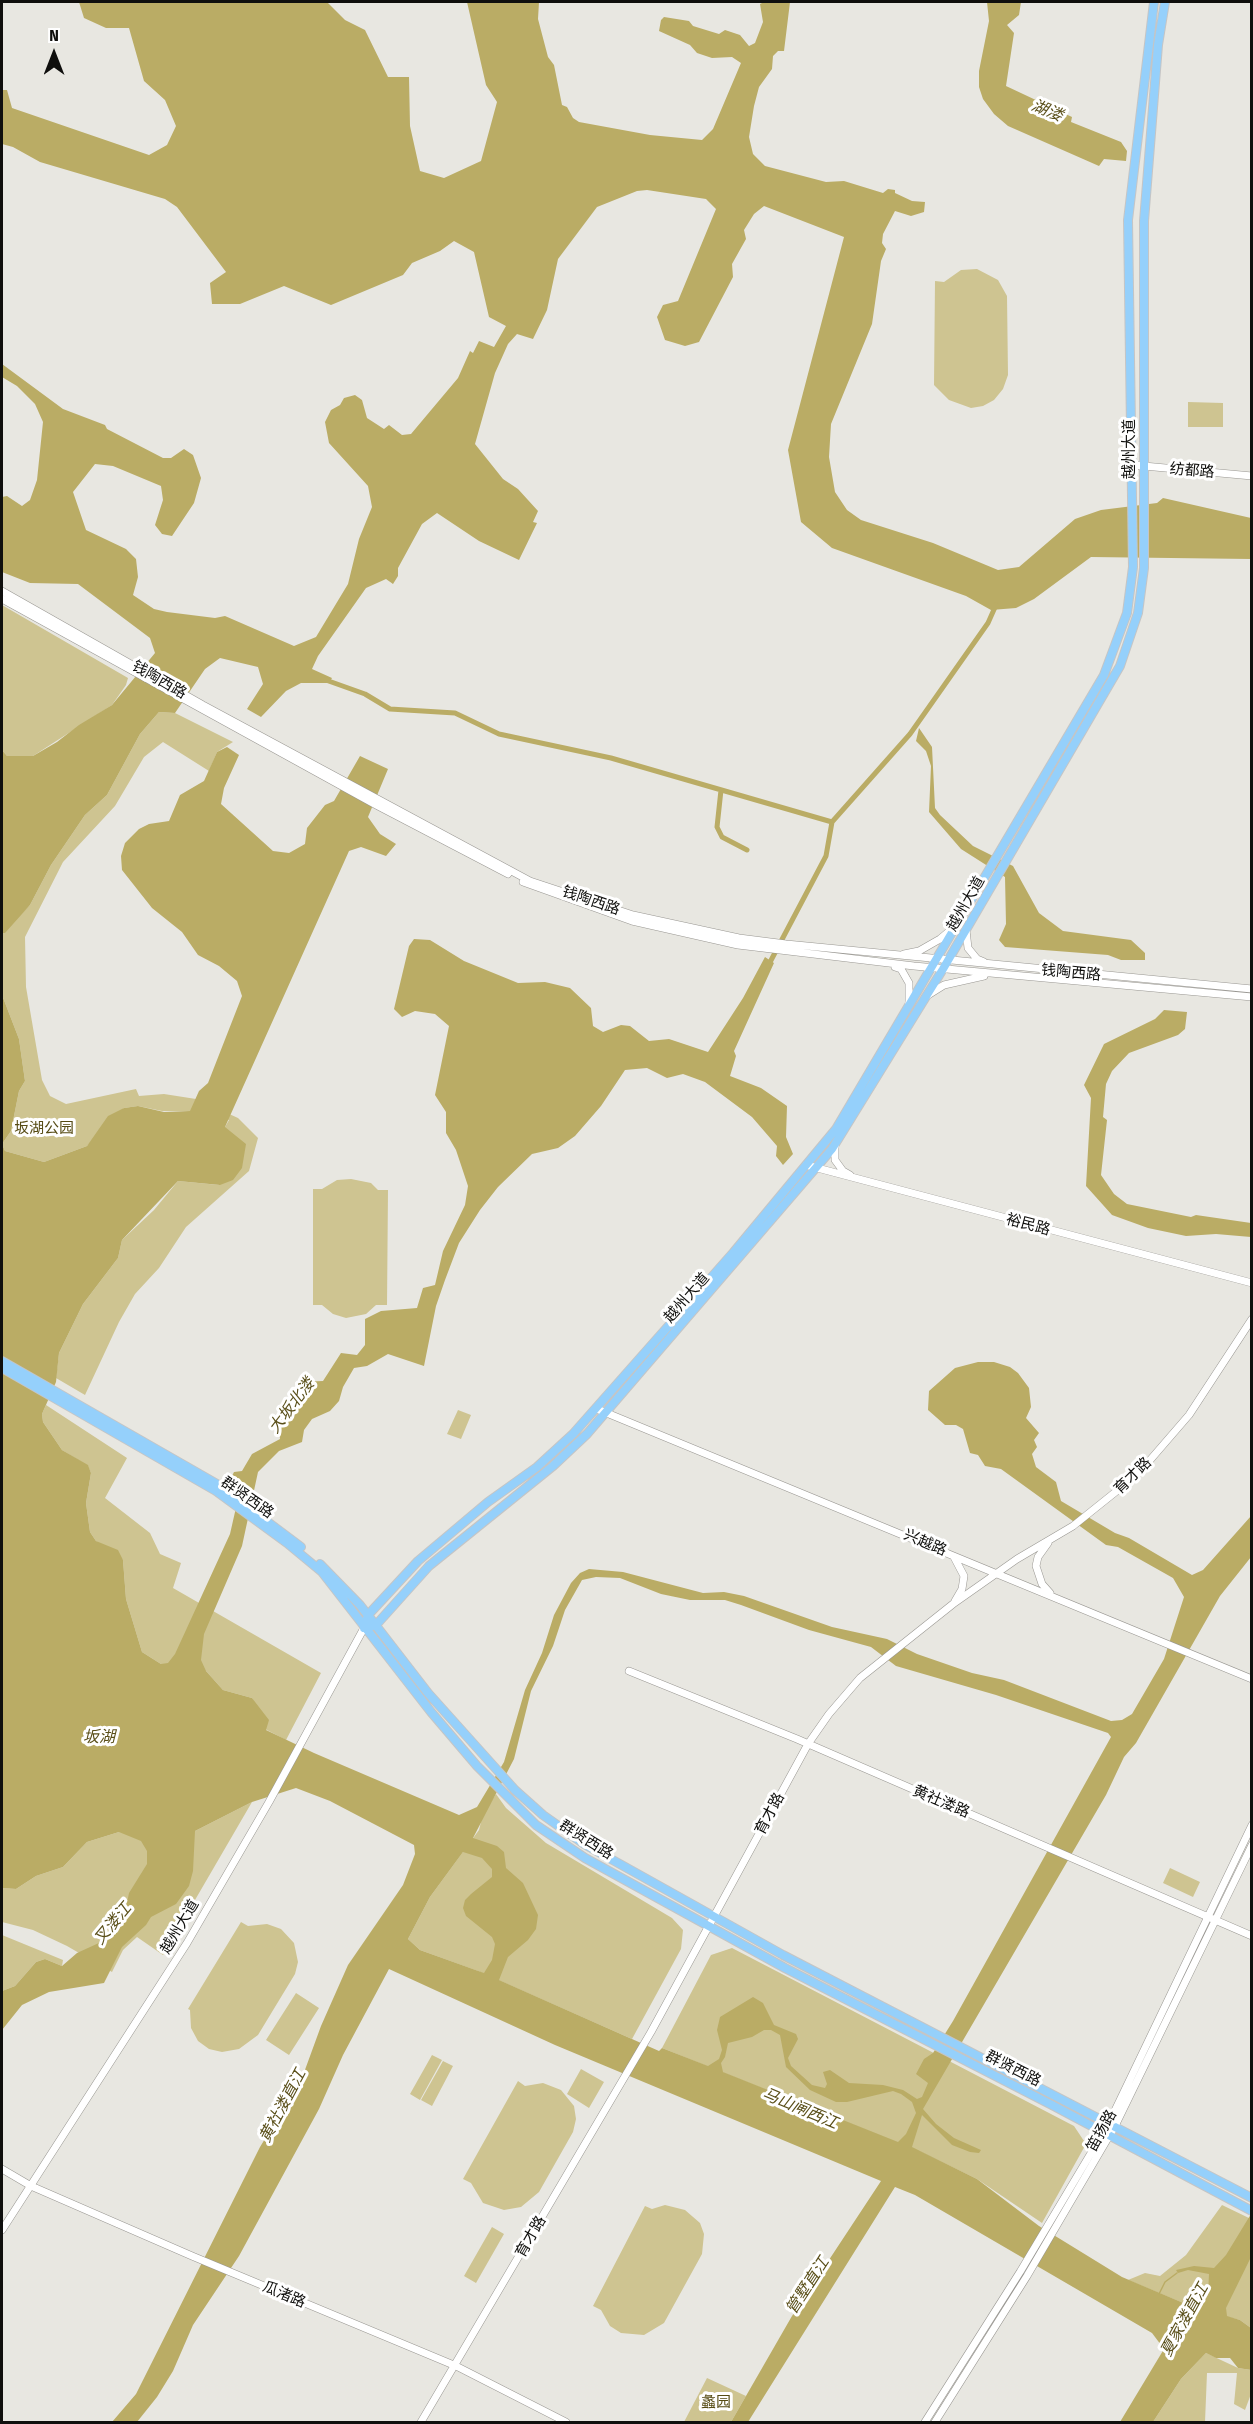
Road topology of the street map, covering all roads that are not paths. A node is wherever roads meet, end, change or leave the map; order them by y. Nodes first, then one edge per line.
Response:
1 (1154, 2) edge
2 (1166, 2) edge
3 (1133, 465) junction
4 (1143, 466) junction
5 (1251, 476) edge
6 (2, 591) edge
7 (2, 599) edge
8 (120, 662) junction
9 (956, 925) junction
10 (966, 930) junction
11 (784, 947) junction
12 (897, 956) junction
13 (935, 960) junction
14 (887, 963) junction
15 (946, 965) junction
16 (995, 966) junction
17 (929, 968) junction
18 (1002, 975) junction
19 (1251, 989) edge
20 (928, 995) junction
21 (1251, 997) edge
22 (909, 1004) junction
23 (835, 1144) junction
24 (806, 1165) junction
25 (815, 1169) junction
26 (863, 1182) junction
27 (1251, 1283) edge
28 (1251, 1319) edge
29 (2, 1361) edge
30 (2, 1368) edge
31 (597, 1409) junction
32 (606, 1412) junction
33 (86, 1413) junction
34 (250, 1512) junction
35 (1050, 1540) junction
36 (953, 1555) junction
37 (997, 1573) junction
38 (1054, 1597) junction
39 (953, 1604) junction
40 (368, 1615) junction
41 (376, 1625) junction
42 (364, 1628) junction
43 (629, 1671) dead end
44 (1251, 1679) edge
45 (808, 1744) junction
46 (1251, 1825) edge
47 (1251, 1845) edge
48 (1208, 1916) junction
49 (714, 1917) junction
50 (1216, 1920) junction
51 (708, 1927) junction
52 (1251, 1936) edge
53 (1112, 2124) junction
54 (1106, 2134) junction
55 (2, 2169) edge
56 (31, 2186) junction
57 (1251, 2198) edge
58 (1251, 2211) edge
59 (2, 2230) edge
60 (1023, 2274) junction
61 (456, 2366) junction
62 (421, 2422) edge
63 (566, 2422) edge
64 (925, 2422) edge
65 (935, 2422) edge

1 - 3 main road, 越州大道
2 - 4 main road, 越州大道
3 - 4 street, 纺都路
3 - 9 main road, 越州大道
4 - 5 street, 纺都路
4 - 10 main road, 越州大道
6 - 8 street, 钱陶西路
7 - 8 street, 钱陶西路
8 - 11 street, 钱陶西路
9 - 12 street
9 - 13 main road, 越州大道
10 - 15 main road, 越州大道
10 - 16 street
11 - 12 street, 钱陶西路
11 - 14 street, 钱陶西路
12 - 13 street, 钱陶西路
13 - 15 street, 钱陶西路
13 - 17 main road, 越州大道
14 - 17 street, 钱陶西路
14 - 22 street
15 - 16 street, 钱陶西路
15 - 17 street, 钱陶西路
15 - 18 street, 钱陶西路
15 - 20 main road, 越州大道
16 - 19 street, 钱陶西路
17 - 22 main road, 越州大道
18 - 20 street
18 - 21 street, 钱陶西路
20 - 23 main road, 越州大道
22 - 24 main road, 越州大道
23 - 25 main road, 越州大道
23 - 26 street
24 - 25 street, 裕民路
24 - 31 main road, 越州大道
25 - 26 street, 裕民路
25 - 32 main road, 越州大道
26 - 27 street, 裕民路
28 - 35 street, 育才路
29 - 33 main road, 群贤西路
30 - 33 main road, 群贤西路
31 - 32 street, 兴越路
31 - 40 main road, 越州大道
32 - 36 street, 兴越路
32 - 41 main road, 越州大道
33 - 34 main road, 群贤西路
34 - 40 main road, 群贤西路
34 - 42 main road, 群贤西路
35 - 37 street, 育才路
35 - 38 street
36 - 37 street, 兴越路
36 - 39 street
37 - 38 street, 兴越路
37 - 39 street, 育才路
38 - 44 street, 兴越路
39 - 45 street, 育才路
40 - 41 main road, 群贤西路
40 - 42 main road, 越州大道
41 - 42 main road
41 - 49 main road, 群贤西路
42 - 51 main road, 群贤西路
42 - 56 street, 越州大道
43 - 45 street, 黄社溇路
45 - 48 street, 黄社溇路
45 - 49 street, 育才路
46 - 48 street, 笛扬路
47 - 50 street, 笛扬路
48 - 50 street, 黄社溇路
48 - 53 street, 笛扬路
49 - 51 street, 育才路
49 - 53 main road, 群贤西路
50 - 52 street, 黄社溇路
50 - 53 street, 笛扬路
51 - 54 main road, 群贤西路
51 - 61 street, 育才路
53 - 54 street, 笛扬路
53 - 57 main road, 群贤西路
54 - 58 main road, 群贤西路
54 - 60 street, 笛扬路
55 - 56 street, 瓜渚路
56 - 59 street, 越州大道
56 - 61 street, 瓜渚路
60 - 64 street, 笛扬路
60 - 65 street, 笛扬路
61 - 62 street, 育才路
61 - 63 street, 瓜渚路

